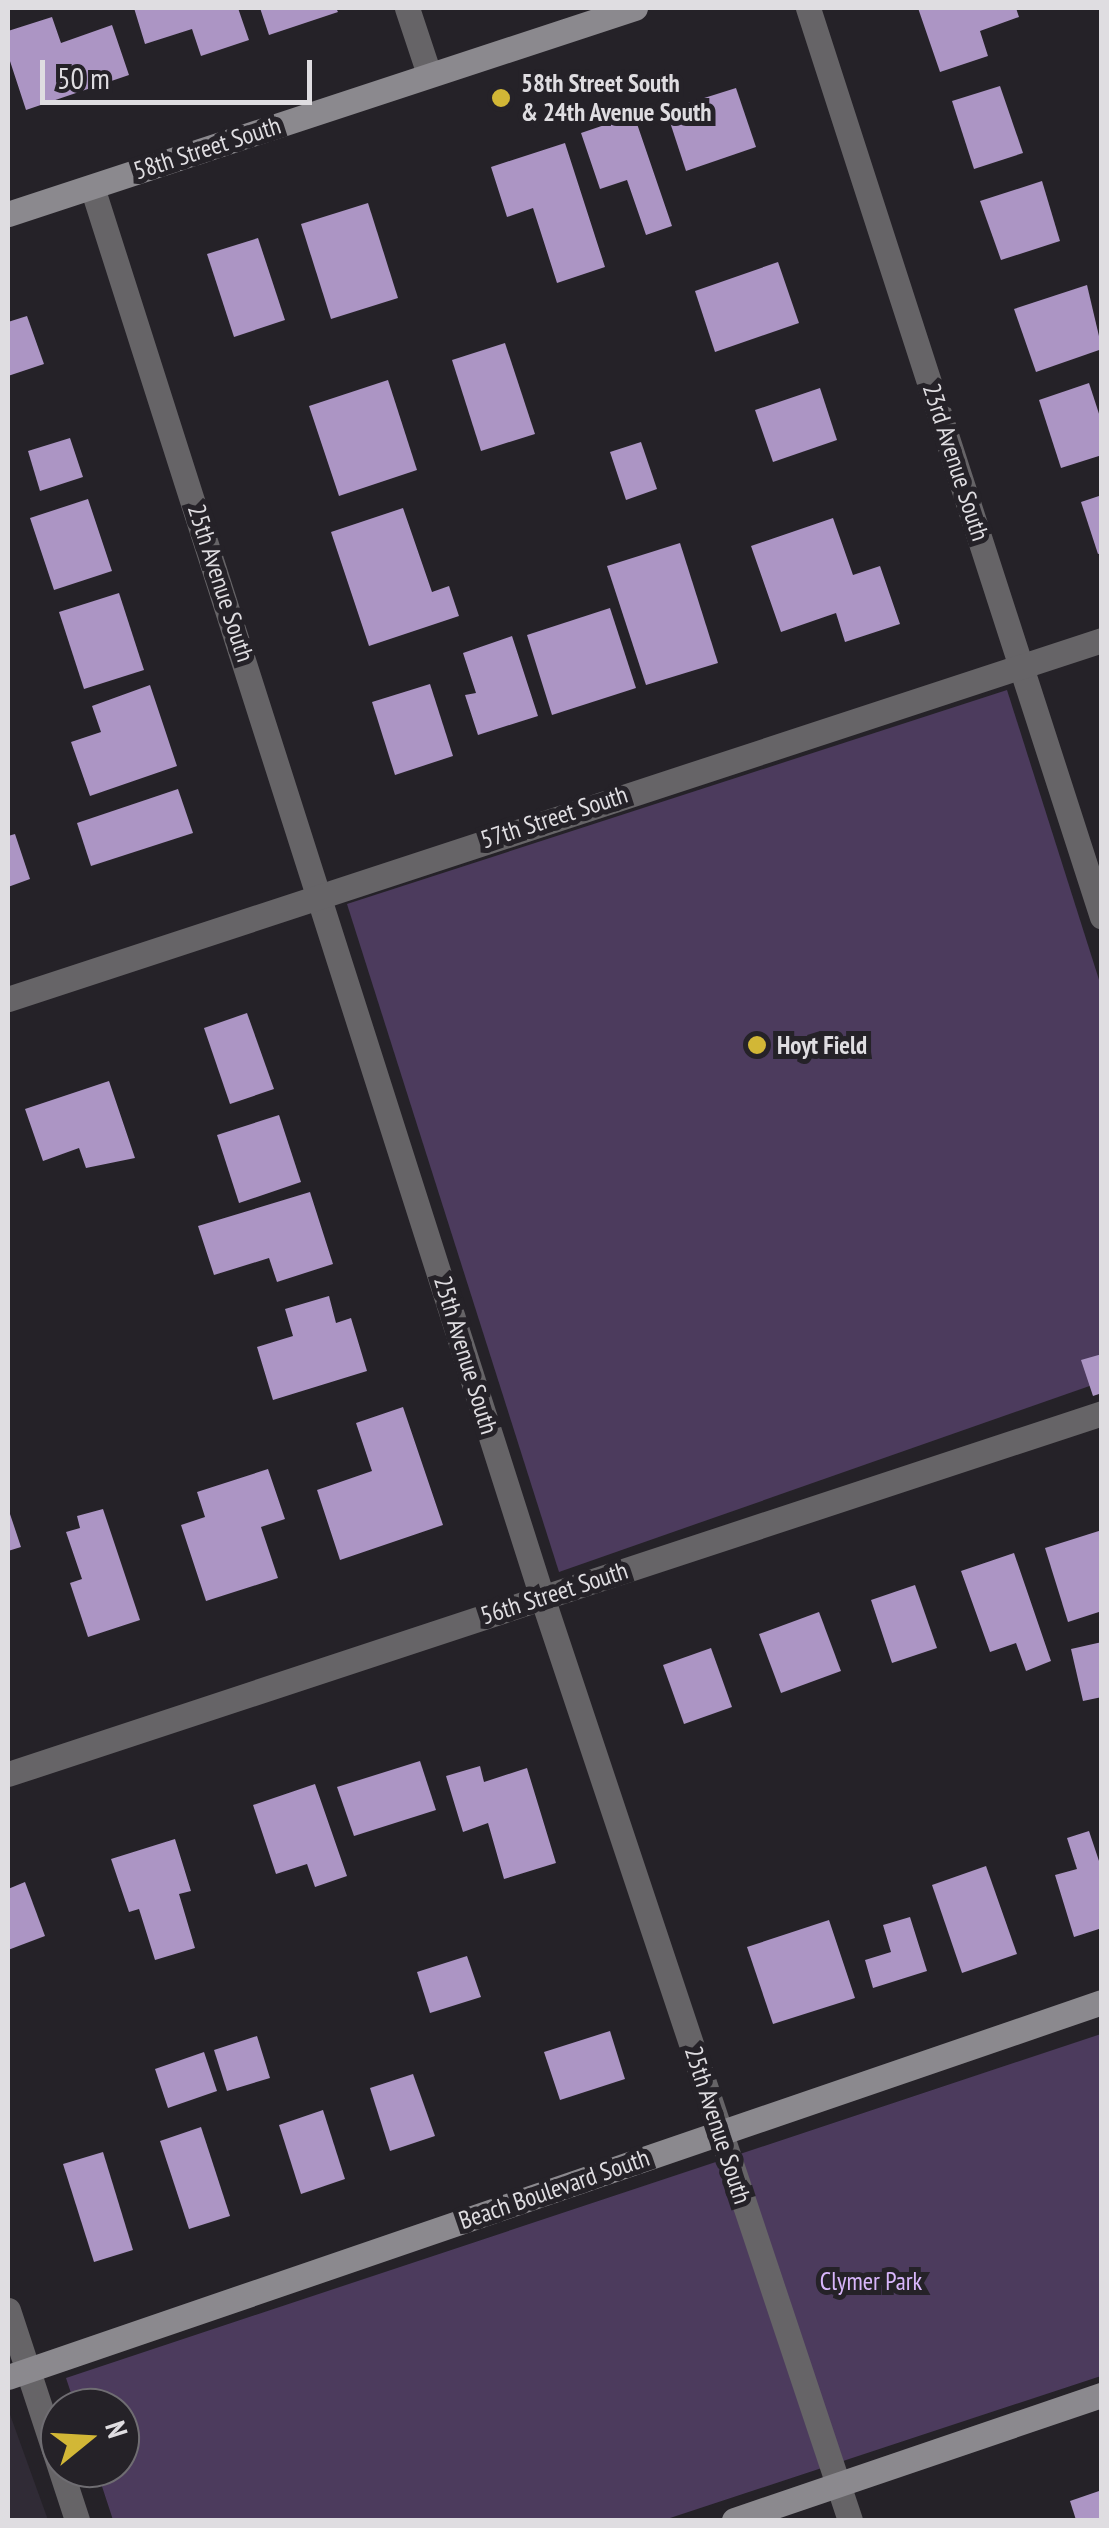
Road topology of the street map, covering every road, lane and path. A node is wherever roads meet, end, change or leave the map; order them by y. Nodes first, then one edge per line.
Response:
1 (407, 8) edge
2 (636, 8) edge
3 (808, 8) edge
4 (429, 74) junction
5 (92, 186) junction
6 (8, 214) edge
7 (1102, 640) edge
8 (1022, 666) junction
9 (322, 892) junction
10 (1102, 916) edge
11 (8, 998) edge
12 (1102, 1413) edge
13 (542, 1597) junction
14 (8, 1774) edge
15 (1102, 2002) edge
16 (721, 2131) junction
17 (8, 2310) edge
18 (17, 2373) edge
19 (1102, 2394) edge
20 (838, 2485) junction
21 (77, 2520) edge
22 (734, 2520) edge
23 (850, 2520) edge

1 - 4 street
2 - 4 street, 58th Street South
3 - 8 street, 23rd Avenue South
4 - 5 street, 58th Street South
5 - 6 street, 58th Street South
5 - 9 street, 25th Avenue South
7 - 8 street, 57th Street South
8 - 9 street, 57th Street South
8 - 10 street, 23rd Avenue South
9 - 11 street, 57th Street South
9 - 13 street, 25th Avenue South
12 - 13 street, 56th Street South
13 - 14 street, 56th Street South
13 - 16 street, 25th Avenue South
15 - 16 street, Beach Boulevard South
16 - 18 street, Beach Boulevard South
16 - 20 street, 25th Avenue South
17 - 18 street
18 - 21 street
19 - 20 street
20 - 22 street
20 - 23 street, 25th Avenue South

